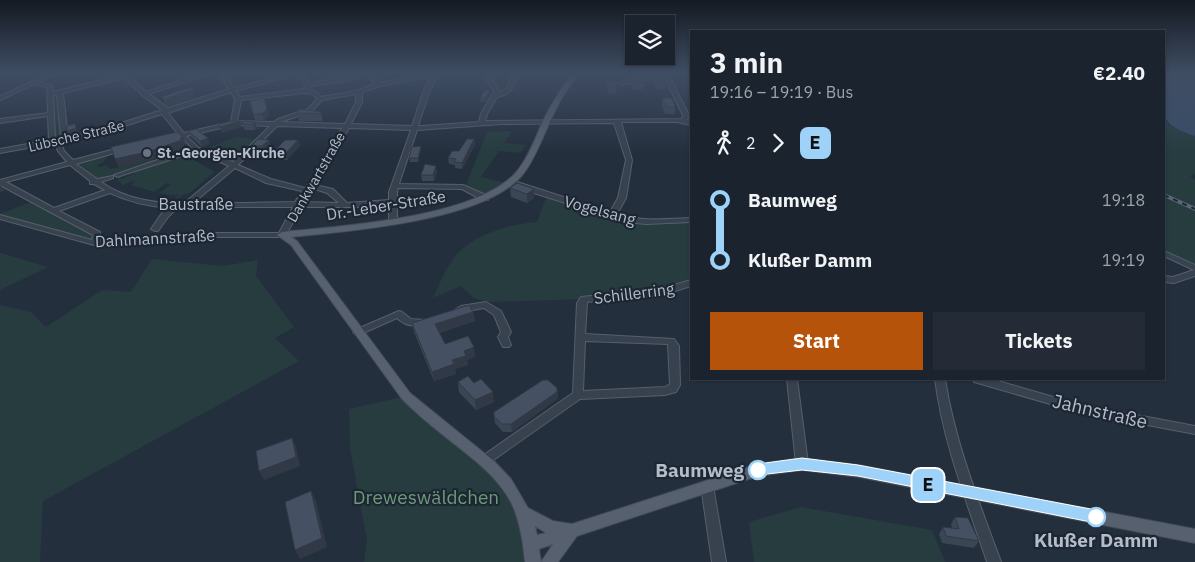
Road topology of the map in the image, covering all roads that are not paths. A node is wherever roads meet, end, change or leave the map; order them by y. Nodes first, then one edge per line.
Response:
1 (54, 100) edge
2 (55, 100) edge
3 (152, 100) edge
4 (201, 100) edge
5 (238, 100) edge
6 (320, 100) edge
7 (359, 100) edge
8 (423, 100) edge
9 (493, 100) edge
10 (559, 100) edge
11 (681, 100) edge
12 (166, 112) junction
13 (688, 112) edge
14 (52, 114) junction
15 (617, 121) junction
16 (0, 122) edge
17 (548, 122) junction
18 (688, 122) edge
19 (234, 123) junction
20 (482, 123) junction
21 (277, 124) junction
22 (345, 126) junction
23 (415, 128) junction
24 (183, 135) junction
25 (159, 140) edge
26 (58, 142) junction
27 (128, 148) edge
28 (197, 149) junction
29 (0, 151) edge
30 (70, 162) junction
31 (233, 166) junction
32 (1, 182) edge
33 (93, 182) junction
34 (511, 183) junction
35 (308, 188) junction
36 (394, 189) junction
37 (109, 191) junction
38 (485, 198) junction
39 (342, 202) junction
40 (392, 202) junction
41 (298, 204) junction
42 (366, 205) junction
43 (174, 207) junction
44 (183, 207) junction
45 (54, 210) junction
46 (612, 216) junction
47 (0, 217) edge
48 (690, 220) edge
49 (393, 221) junction
50 (155, 229) dead end
51 (282, 235) junction
52 (94, 242) junction
53 (1165, 253) edge
54 (1195, 268) edge
55 (1195, 273) edge
56 (1165, 279) edge
57 (690, 283) edge
58 (448, 313) edge
59 (430, 319) edge
60 (358, 332) junction
61 (581, 337) junction
62 (506, 345) dead end
63 (792, 380) edge
64 (940, 380) edge
65 (981, 380) edge
66 (578, 395) junction
67 (1195, 430) edge
68 (485, 460) junction
69 (802, 464) junction
70 (708, 486) junction
71 (971, 494) junction
72 (524, 513) junction
73 (573, 530) junction
74 (1195, 536) edge
75 (532, 544) junction
76 (533, 562) edge
77 (549, 562) edge
78 (719, 562) edge
79 (994, 562) edge

1 - 14 street
2 - 26 street
3 - 12 street
4 - 12 street, Lübsche Straße
5 - 19 street
6 - 21 street
7 - 22 street, Dankwartstraße
8 - 23 street
9 - 20 street
10 - 17 main road, Dr.-Leber-Straße
11 - 13 street
12 - 24 street
12 - 26 street, Lübsche Straße
13 - 18 street
14 - 16 street
14 - 26 street
15 - 17 street
15 - 18 street
15 - 46 street
17 - 20 street
17 - 34 main road, Dr.-Leber-Straße
19 - 21 street
19 - 24 street
20 - 23 street
21 - 22 street
21 - 31 street
22 - 23 street
22 - 35 street, Dankwartstraße
23 - 36 street
24 - 25 street
24 - 28 street
26 - 29 street, Lübsche Straße
26 - 30 street, Baustraße
27 - 30 street
28 - 31 street
28 - 33 street
30 - 32 street
30 - 33 street, Baustraße
31 - 35 street
31 - 44 street
32 - 45 street
33 - 37 street, Baustraße
34 - 38 main road, Dr.-Leber-Straße
34 - 46 street, Vogelsang
35 - 39 street
35 - 41 street, Dankwartstraße
36 - 38 street
36 - 40 street
36 - 42 street
37 - 43 street, Baustraße
37 - 45 street
38 - 49 main road, Dr.-Leber-Straße
39 - 41 street, Baustraße
39 - 42 street, Baustraße
40 - 42 street, Baustraße
40 - 49 street
41 - 44 street, Baustraße
41 - 51 street, Dankwartstraße
43 - 44 street, Baustraße
43 - 50 street
45 - 52 street
46 - 48 street, Vogelsang
47 - 52 street, Dahlmannstraße
49 - 51 main road, Dr.-Leber-Straße
51 - 52 street, Dahlmannstraße
51 - 60 main road
53 - 54 street
55 - 56 street
57 - 61 street, Schillerring
58 - 62 street
59 - 60 street
60 - 68 main road
61 - 66 street, Schillerring
61 - 66 street
63 - 69 street
64 - 71 street
65 - 67 street, Jahnstraße
66 - 68 street
68 - 72 main road
69 - 70 main road
69 - 71 main road
70 - 73 main road
70 - 78 street
71 - 74 main road
71 - 79 street
72 - 73 main road
72 - 75 main road
73 - 75 main road
73 - 77 main road
75 - 76 main road

